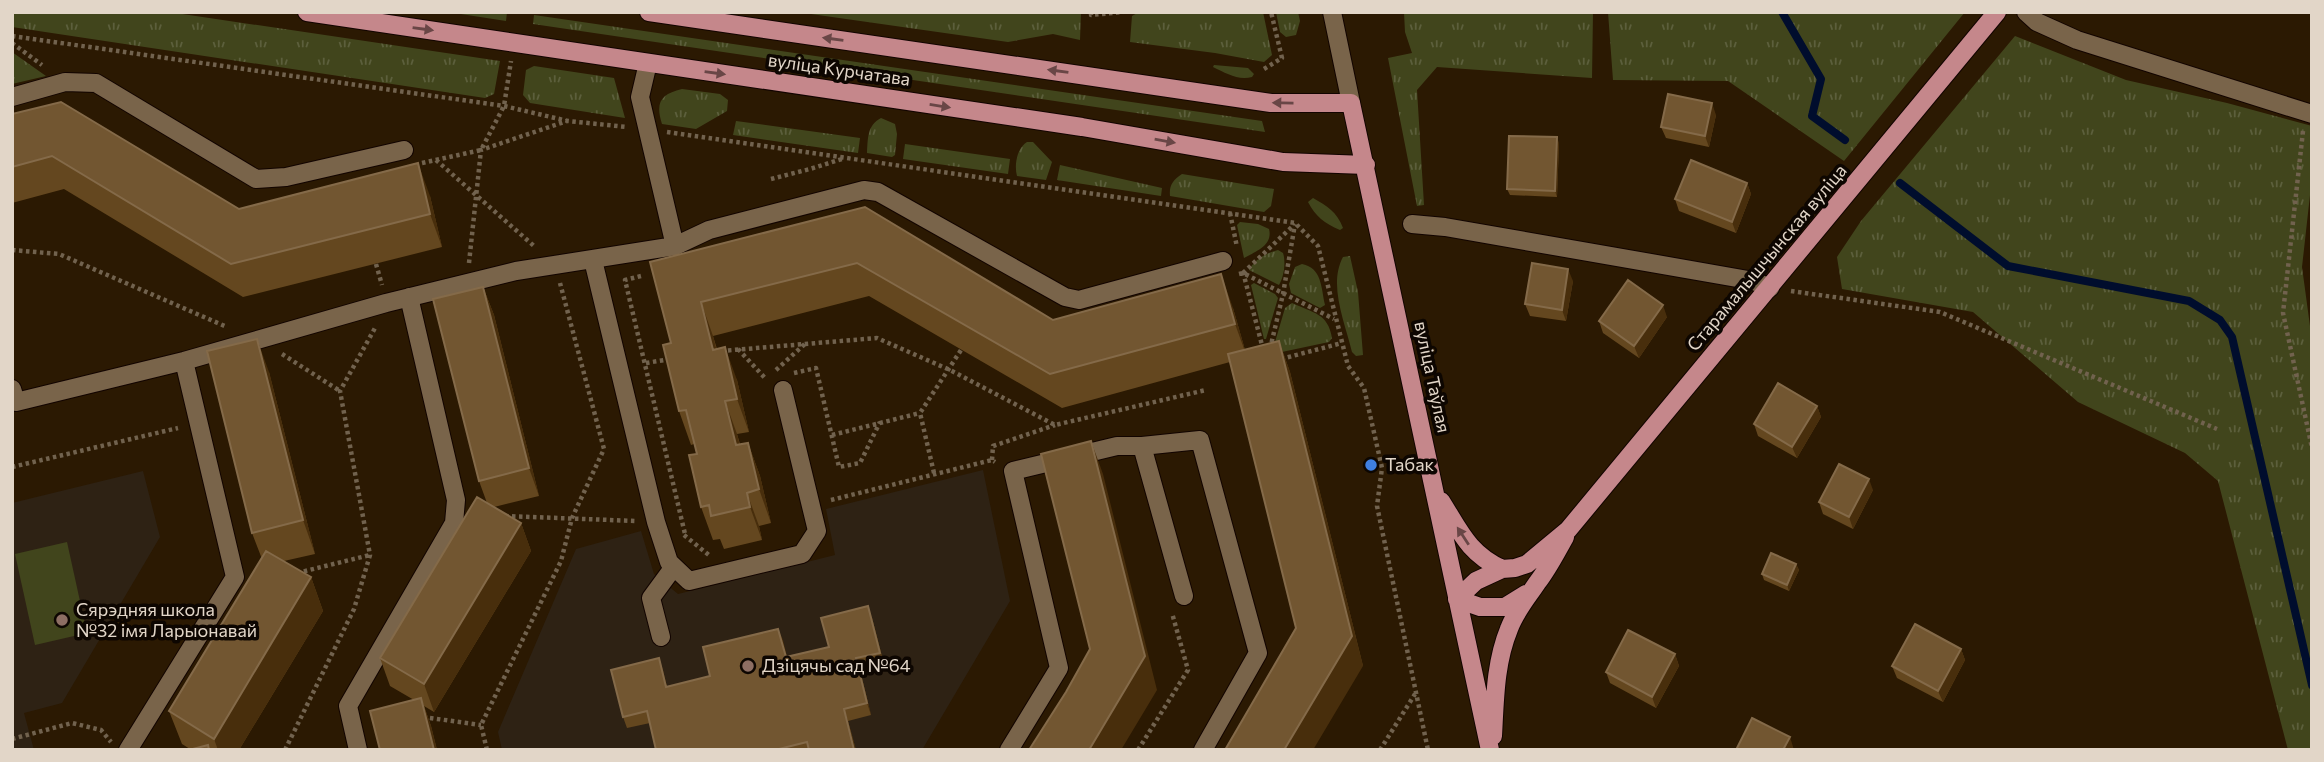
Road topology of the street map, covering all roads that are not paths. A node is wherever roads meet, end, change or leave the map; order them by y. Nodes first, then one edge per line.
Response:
1 (307, 12) edge
2 (649, 12) edge
3 (1332, 12) edge
4 (1997, 12) edge
5 (2026, 12) edge
6 (648, 63) junction
7 (12, 97) edge
8 (1351, 103) junction
9 (2308, 114) edge
10 (409, 157) road end
11 (1366, 165) junction
12 (1412, 225) dead end
13 (675, 246) junction
14 (593, 260) junction
15 (1231, 266) road end
16 (1770, 288) junction
17 (409, 297) junction
18 (184, 361) junction
19 (12, 388) edge
20 (783, 390) dead end
21 (1142, 446) junction
22 (1435, 492) junction
23 (1568, 530) junction
24 (673, 568) junction
25 (1502, 569) junction
26 (1528, 593) junction
27 (1177, 599) road end
28 (1457, 599) junction
29 (661, 637) dead end
30 (128, 750) edge
31 (358, 750) edge
32 (1009, 750) edge
33 (1203, 750) edge
34 (1491, 750) edge

1 -> 6 main road, вуліца Курчатава
8 -> 2 main road, вуліца Курчатава
3 - 8 street, вуліца Таўлая
4 - 16 main road, Старамалышчынская вуліца
5 - 9 street
6 -> 11 main road, вуліца Курчатава
6 - 13 street
7 - 10 street
8 - 11 main road, вуліца Таўлая
11 - 22 main road, вуліца Таўлая
12 - 16 street
13 - 14 street
13 - 15 street
14 - 17 street
14 - 24 street
16 - 23 main road, Старамалышчынская вуліца
17 - 18 street
17 - 31 street
18 - 19 street
18 - 30 street
20 - 24 street
21 - 27 street
21 - 32 street
21 - 33 street
25 -> 22 main road
22 - 28 main road, вуліца Таўлая
23 - 25 main road
23 - 26 main road
24 - 29 street
25 - 28 main road
26 - 28 main road
26 - 34 main road
28 - 34 main road, вуліца Таўлая

